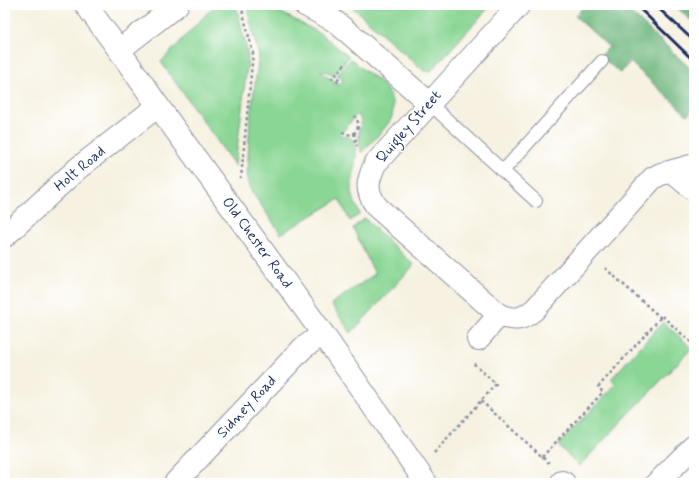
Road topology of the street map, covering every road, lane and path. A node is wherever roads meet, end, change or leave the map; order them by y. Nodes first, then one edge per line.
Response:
1 (86, 5) edge
2 (177, 5) edge
3 (241, 5) edge
4 (305, 5) edge
5 (519, 5) edge
6 (362, 44) junction
7 (119, 50) junction
8 (602, 62) dead end
9 (331, 79) dead end
10 (429, 103) junction
11 (158, 106) junction
12 (355, 116) dead end
13 (342, 132) dead end
14 (694, 165) edge
15 (503, 170) junction
16 (670, 172) junction
17 (241, 178) dead end
18 (694, 190) edge
19 (536, 201) dead end
20 (5, 236) edge
21 (587, 252) junction
22 (500, 315) junction
23 (661, 318) junction
24 (323, 334) junction
25 (478, 339) joint
26 (694, 345) edge
27 (481, 401) junction
28 (694, 446) edge
29 (542, 457) junction
30 (422, 477) edge
31 (563, 482) edge
32 (175, 483) edge
33 (657, 483) edge

1 - 7 street, Old Chester Road
2 - 7 street
3 - 17 path
4 - 6 street
5 - 10 street, Quigley Street
6 - 9 path
6 - 10 street
7 - 11 street, Old Chester Road
8 - 15 lane
10 - 15 lane
10 - 22 street, Quigley Street
11 - 20 street, Holt Road
11 - 24 street, Old Chester Road
12 - 13 path
14 - 16 street
15 - 19 lane
16 - 18 street
16 - 21 street
21 - 22 street
21 - 23 path
22 - 25 street
23 - 26 path
23 - 29 path
24 - 30 street, Old Chester Road
24 - 32 street, Sidney Road
25 - 27 path
27 - 29 path
27 - 30 path
28 - 33 street
29 - 31 path

